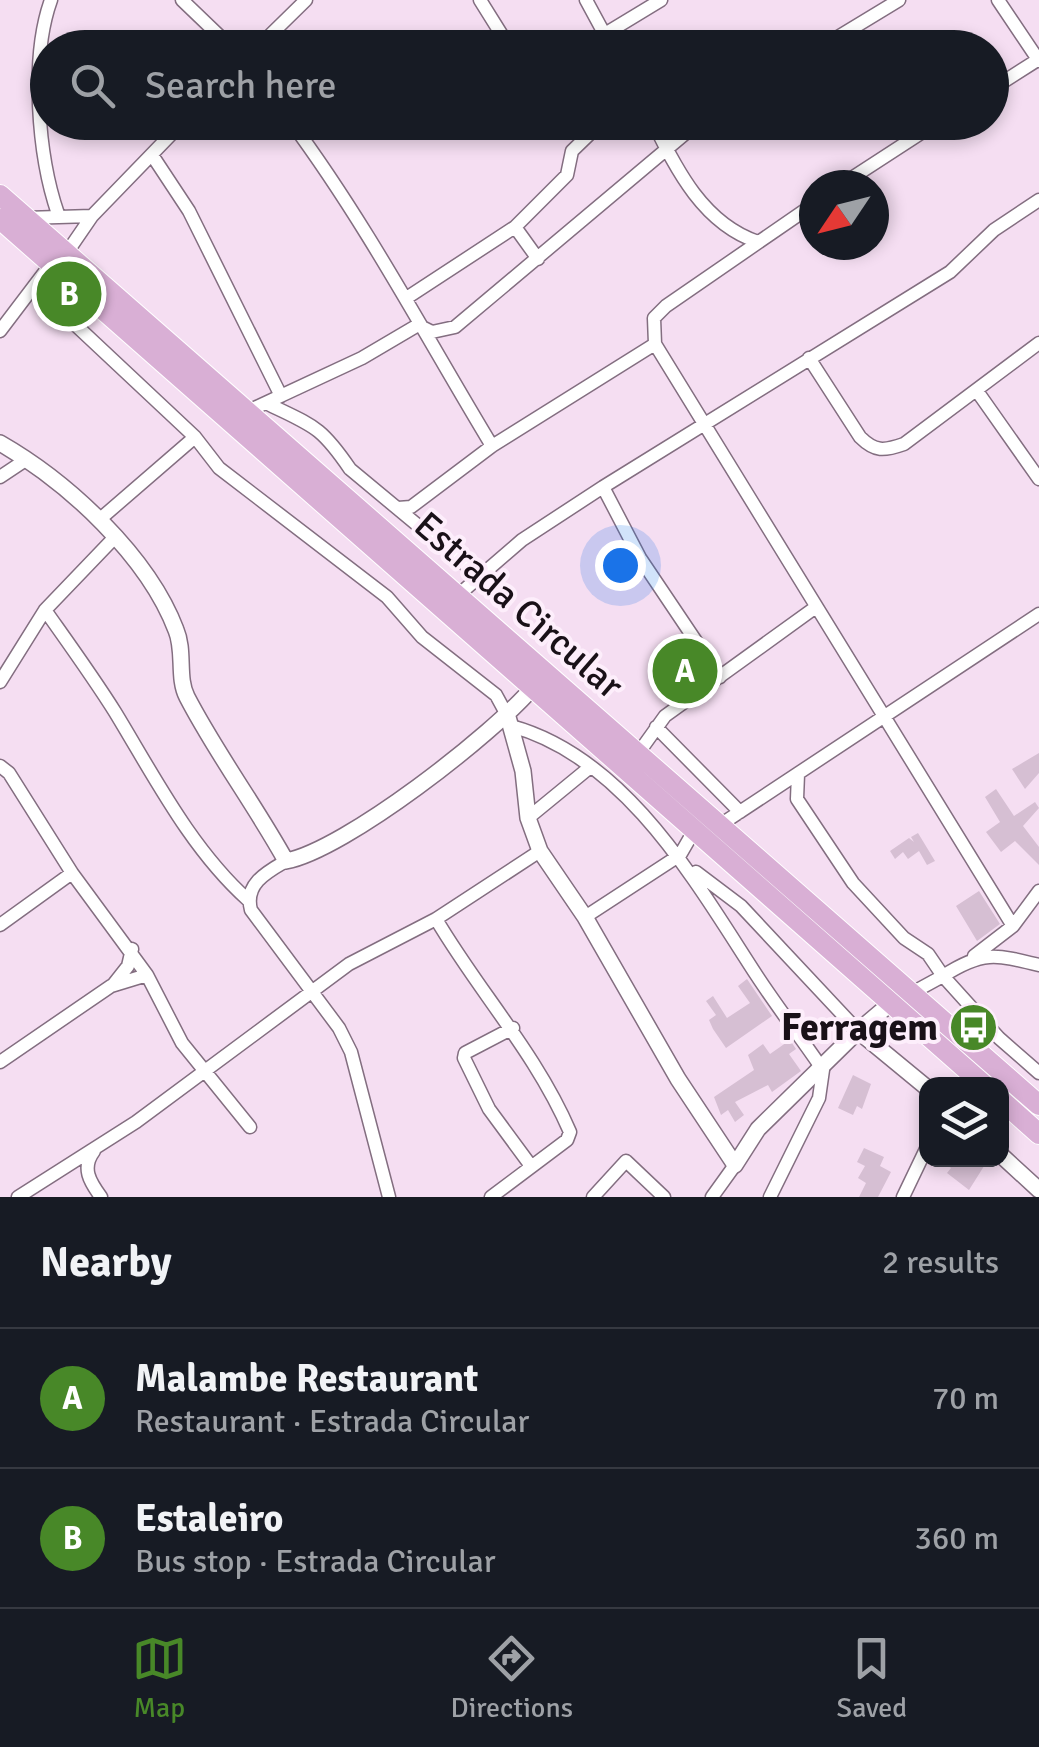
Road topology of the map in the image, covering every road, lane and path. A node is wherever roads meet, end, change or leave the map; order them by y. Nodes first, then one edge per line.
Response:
1 (51, 0) edge
2 (182, 0) edge
3 (306, 0) edge
4 (480, 0) edge
5 (586, 0) edge
6 (661, 0) edge
7 (899, 0) edge
8 (998, 0) edge
9 (43, 30) edge
10 (213, 30) edge
11 (275, 30) edge
12 (499, 30) edge
13 (603, 30) edge
14 (612, 30) edge
15 (850, 30) edge
16 (1039, 60) edge
17 (1009, 79) edge
18 (41, 140) edge
19 (166, 140) edge
20 (303, 140) edge
21 (583, 140) edge
22 (662, 140) edge
23 (680, 140) edge
24 (910, 140) edge
25 (668, 152) junction
26 (152, 155) junction
27 (864, 170) edge
28 (0, 195) edge
29 (1039, 200) edge
30 (58, 214) junction
31 (799, 214) edge
32 (92, 216) junction
33 (25, 218) junction
34 (0, 219) edge
35 (515, 227) junction
36 (733, 234) junction
37 (758, 242) junction
38 (738, 256) junction
39 (58, 259) junction
40 (538, 259) junction
41 (34, 286) junction
42 (408, 297) junction
43 (418, 325) junction
44 (0, 331) edge
45 (654, 344) junction
46 (1039, 344) edge
47 (808, 358) junction
48 (977, 390) junction
49 (281, 396) junction
50 (266, 402) junction
51 (246, 412) junction
52 (704, 422) junction
53 (195, 437) junction
54 (0, 443) edge
55 (492, 446) junction
56 (27, 459) junction
57 (0, 477) edge
58 (1039, 479) edge
59 (603, 486) junction
60 (407, 512) junction
61 (98, 520) junction
62 (115, 538) junction
63 (480, 577) junction
64 (456, 597) junction
65 (816, 607) junction
66 (46, 610) junction
67 (1039, 614) edge
68 (720, 677) junction
69 (0, 682) edge
70 (534, 686) junction
71 (886, 713) junction
72 (510, 722) junction
73 (656, 727) junction
74 (637, 755) junction
75 (1, 764) edge
76 (589, 768) junction
77 (798, 774) junction
78 (770, 792) junction
79 (796, 799) junction
80 (740, 812) junction
81 (528, 818) junction
82 (717, 827) junction
83 (694, 829) junction
84 (540, 851) junction
85 (680, 855) junction
86 (286, 861) junction
87 (690, 868) junction
88 (72, 873) junction
89 (1039, 891) edge
90 (248, 900) junction
91 (586, 917) junction
92 (436, 919) junction
93 (0, 925) edge
94 (1013, 926) junction
95 (132, 948) junction
96 (974, 956) junction
97 (1039, 964) edge
98 (147, 975) junction
99 (943, 976) junction
100 (111, 986) junction
101 (313, 993) junction
102 (901, 998) junction
103 (513, 1028) junction
104 (858, 1031) junction
105 (0, 1062) edge
106 (823, 1070) junction
107 (208, 1071) junction
108 (1039, 1073) edge
109 (976, 1077) edge
110 (919, 1081) edge
111 (1039, 1105) edge
112 (1009, 1107) edge
113 (250, 1127) dead end
114 (1039, 1134) edge
115 (97, 1147) junction
116 (1009, 1162) edge
117 (919, 1164) edge
118 (735, 1165) junction
119 (531, 1166) junction
120 (1039, 1190) edge
121 (18, 1197) edge
122 (101, 1197) edge
123 (389, 1197) edge
124 (492, 1197) edge
125 (593, 1197) edge
126 (664, 1197) edge
127 (712, 1197) edge
128 (770, 1197) edge
129 (904, 1197) edge

1 - 9 street
2 - 10 street
3 - 11 street
4 - 12 street
5 - 13 street
6 - 14 street
7 - 15 street
8 - 16 street
16 - 17 street
18 - 30 street
19 - 26 street
20 - 42 street
21 - 35 street
22 - 25 street
23 - 25 street
24 - 27 street
25 - 36 street
25 - 40 street
26 - 32 street
26 - 49 street
28 - 33 main road, Estrada Circular
29 - 47 street
30 - 32 street
30 - 33 street
31 - 37 street
32 - 39 street
33 - 39 main road, Estrada Circular
34 - 39 main road, Estrada Circular
35 - 40 street
35 - 42 street
36 - 37 street
36 - 38 street
37 - 38 street
38 - 45 street
39 - 41 street
39 - 51 main road, Estrada Circular
39 - 70 main road, Estrada Circular
40 - 43 street
41 - 44 street
41 - 53 street
42 - 43 street
43 - 49 street
43 - 55 street
45 - 52 street
45 - 55 street
46 - 48 street
47 - 48 street
47 - 52 street
48 - 58 street
49 - 50 street
50 - 51 street
50 - 60 street
51 - 64 main road, Estrada Circular
52 - 59 street
52 - 65 street
53 - 61 street
53 - 72 street
54 - 56 street
55 - 60 street
56 - 57 street
56 - 61 street
59 - 63 street
59 - 68 street
60 - 63 street
61 - 62 street
62 - 66 street
62 - 86 street
63 - 64 street
64 - 74 main road, Estrada Circular
65 - 68 street
65 - 71 street
66 - 69 street
66 - 90 street
67 - 71 street
68 - 73 street
70 - 72 street
70 - 83 main road, Estrada Circular
71 - 77 street
71 - 94 street
72 - 76 street
72 - 81 street
72 - 86 street
73 - 74 street
73 - 80 street
74 - 82 main road, Estrada Circular
75 - 88 street
76 - 81 street
76 - 85 street
77 - 78 street
77 - 79 street
78 - 79 street
78 - 80 street
79 - 99 street
80 - 82 street
81 - 84 street
82 - 102 main road, Estrada Circular
83 - 85 street
83 - 102 main road, Estrada Circular
84 - 91 street
84 - 92 street
85 - 87 street
85 - 91 street
86 - 90 street
87 - 104 street
87 - 106 street
88 - 93 street
88 - 95 street
89 - 94 street
90 - 101 street
91 - 118 street
92 - 101 street
92 - 103 street
94 - 96 street
95 - 98 street
95 - 100 street
96 - 97 street
96 - 99 street
98 - 100 street
98 - 107 street
99 - 102 street
99 - 108 street
100 - 105 street
101 - 107 street
101 - 123 street
102 - 104 street
102 - 109 main road, Estrada Circular
102 - 111 main road, Estrada Circular
103 - 119 street
103 - 119 street
104 - 106 street
104 - 110 street
106 - 118 street
106 - 128 street
107 - 113 street
107 - 115 street
112 - 114 main road
115 - 121 street
115 - 122 street
116 - 120 street
117 - 129 street
118 - 127 street
119 - 124 street
125 - 126 street

